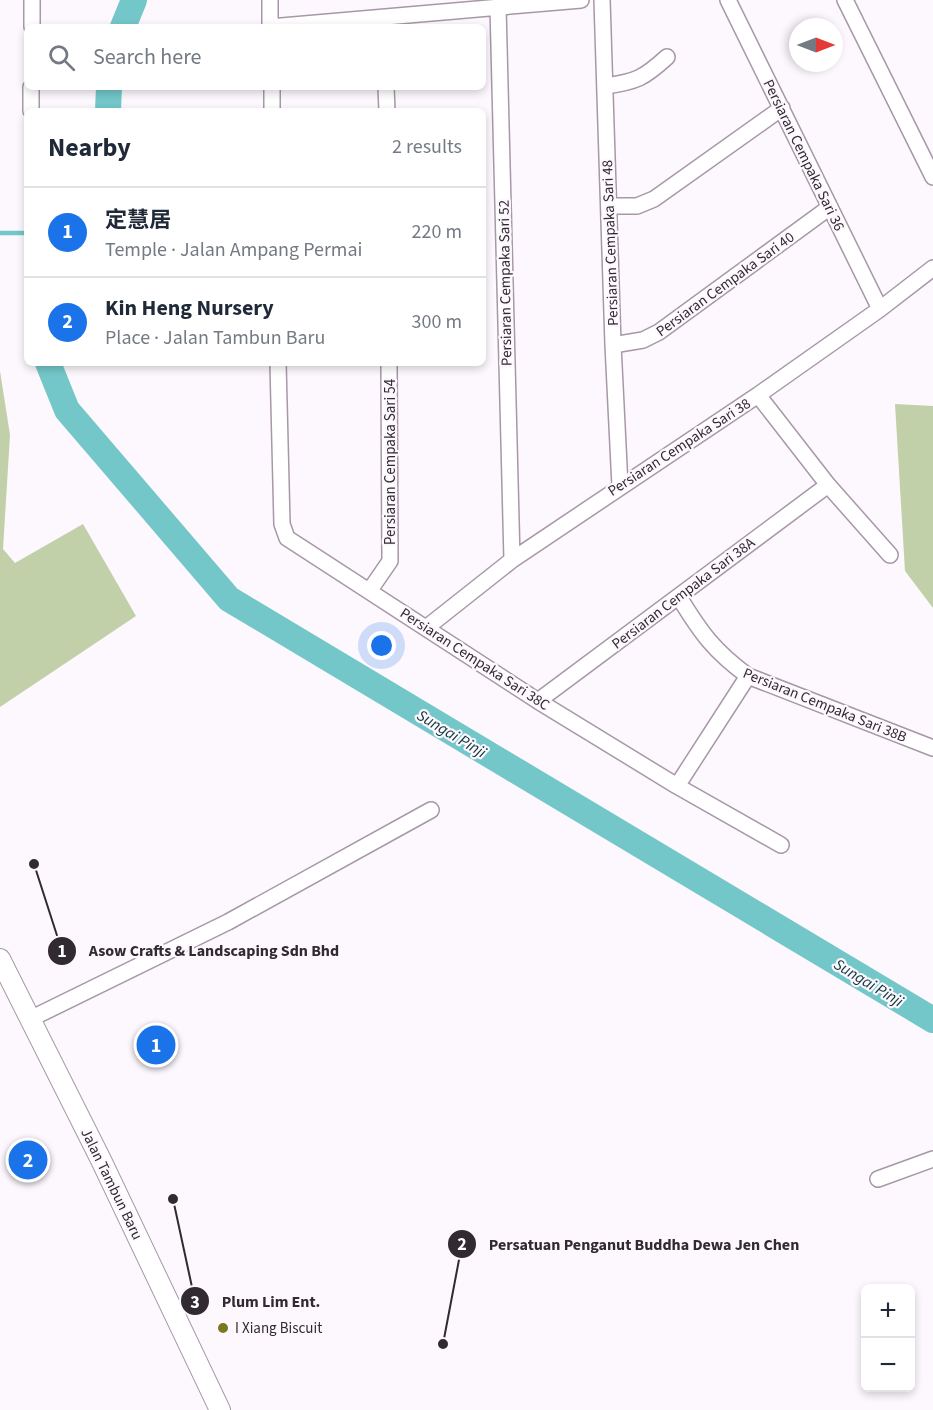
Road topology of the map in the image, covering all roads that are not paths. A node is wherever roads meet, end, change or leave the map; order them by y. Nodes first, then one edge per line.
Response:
1 (32, 0) edge
2 (270, 0) edge
3 (581, 0) edge
4 (602, 0) edge
5 (728, 0) edge
6 (845, 0) edge
7 (498, 7) junction
8 (386, 22) edge
9 (32, 24) edge
10 (270, 24) edge
11 (340, 24) edge
12 (667, 57) dead end
13 (605, 86) junction
14 (31, 90) edge
15 (272, 90) edge
16 (386, 90) edge
17 (31, 108) edge
18 (272, 108) edge
19 (387, 108) edge
20 (782, 108) junction
21 (933, 177) edge
22 (609, 206) junction
23 (830, 207) junction
24 (933, 268) edge
25 (880, 309) junction
26 (613, 345) junction
27 (278, 366) edge
28 (389, 366) edge
29 (758, 395) junction
30 (828, 485) junction
31 (620, 486) junction
32 (890, 555) dead end
33 (512, 560) junction
34 (370, 590) junction
35 (679, 597) junction
36 (426, 628) junction
37 (748, 676) junction
38 (538, 701) junction
39 (933, 748) edge
40 (677, 786) junction
41 (431, 810) dead end
42 (781, 845) dead end
43 (0, 959) edge
44 (30, 1019) junction
45 (933, 1159) edge
46 (878, 1179) dead end
47 (220, 1410) edge

1 - 9 street
2 - 10 street
3 - 7 street
4 - 13 street, Persiaran Cempaka Sari 48
5 - 20 street, Persiaran Cempaka Sari 36
6 - 21 street
7 - 8 street
7 - 33 street, Persiaran Cempaka Sari 52
8 - 11 street
12 - 13 street
13 - 22 street, Persiaran Cempaka Sari 48
14 - 17 street
15 - 18 street
16 - 19 street
20 - 22 street
20 - 23 street, Persiaran Cempaka Sari 36
22 - 26 street, Persiaran Cempaka Sari 48
23 - 25 street, Persiaran Cempaka Sari 36
23 - 26 street, Persiaran Cempaka Sari 40
24 - 25 street, Persiaran Cempaka Sari 38
25 - 29 street, Persiaran Cempaka Sari 38
26 - 31 street, Persiaran Cempaka Sari 48
27 - 34 street, Persiaran Cempaka Sari 38C
28 - 34 street, Persiaran Cempaka Sari 54
29 - 30 street
29 - 31 street, Persiaran Cempaka Sari 38
30 - 32 street
30 - 35 street, Persiaran Cempaka Sari 38A
31 - 33 street, Persiaran Cempaka Sari 38
33 - 36 street, Persiaran Cempaka Sari 38
34 - 36 street, Persiaran Cempaka Sari 38C
35 - 37 street, Persiaran Cempaka Sari 38B
35 - 38 street, Persiaran Cempaka Sari 38A
36 - 38 street, Persiaran Cempaka Sari 38C
37 - 39 street, Persiaran Cempaka Sari 38B
37 - 40 street
38 - 40 street, Persiaran Cempaka Sari 38C
40 - 42 street, Persiaran Cempaka Sari 38C
41 - 44 street
43 - 44 main road, Jalan Tambun Baru
44 - 47 main road, Jalan Tambun Baru
45 - 46 street

